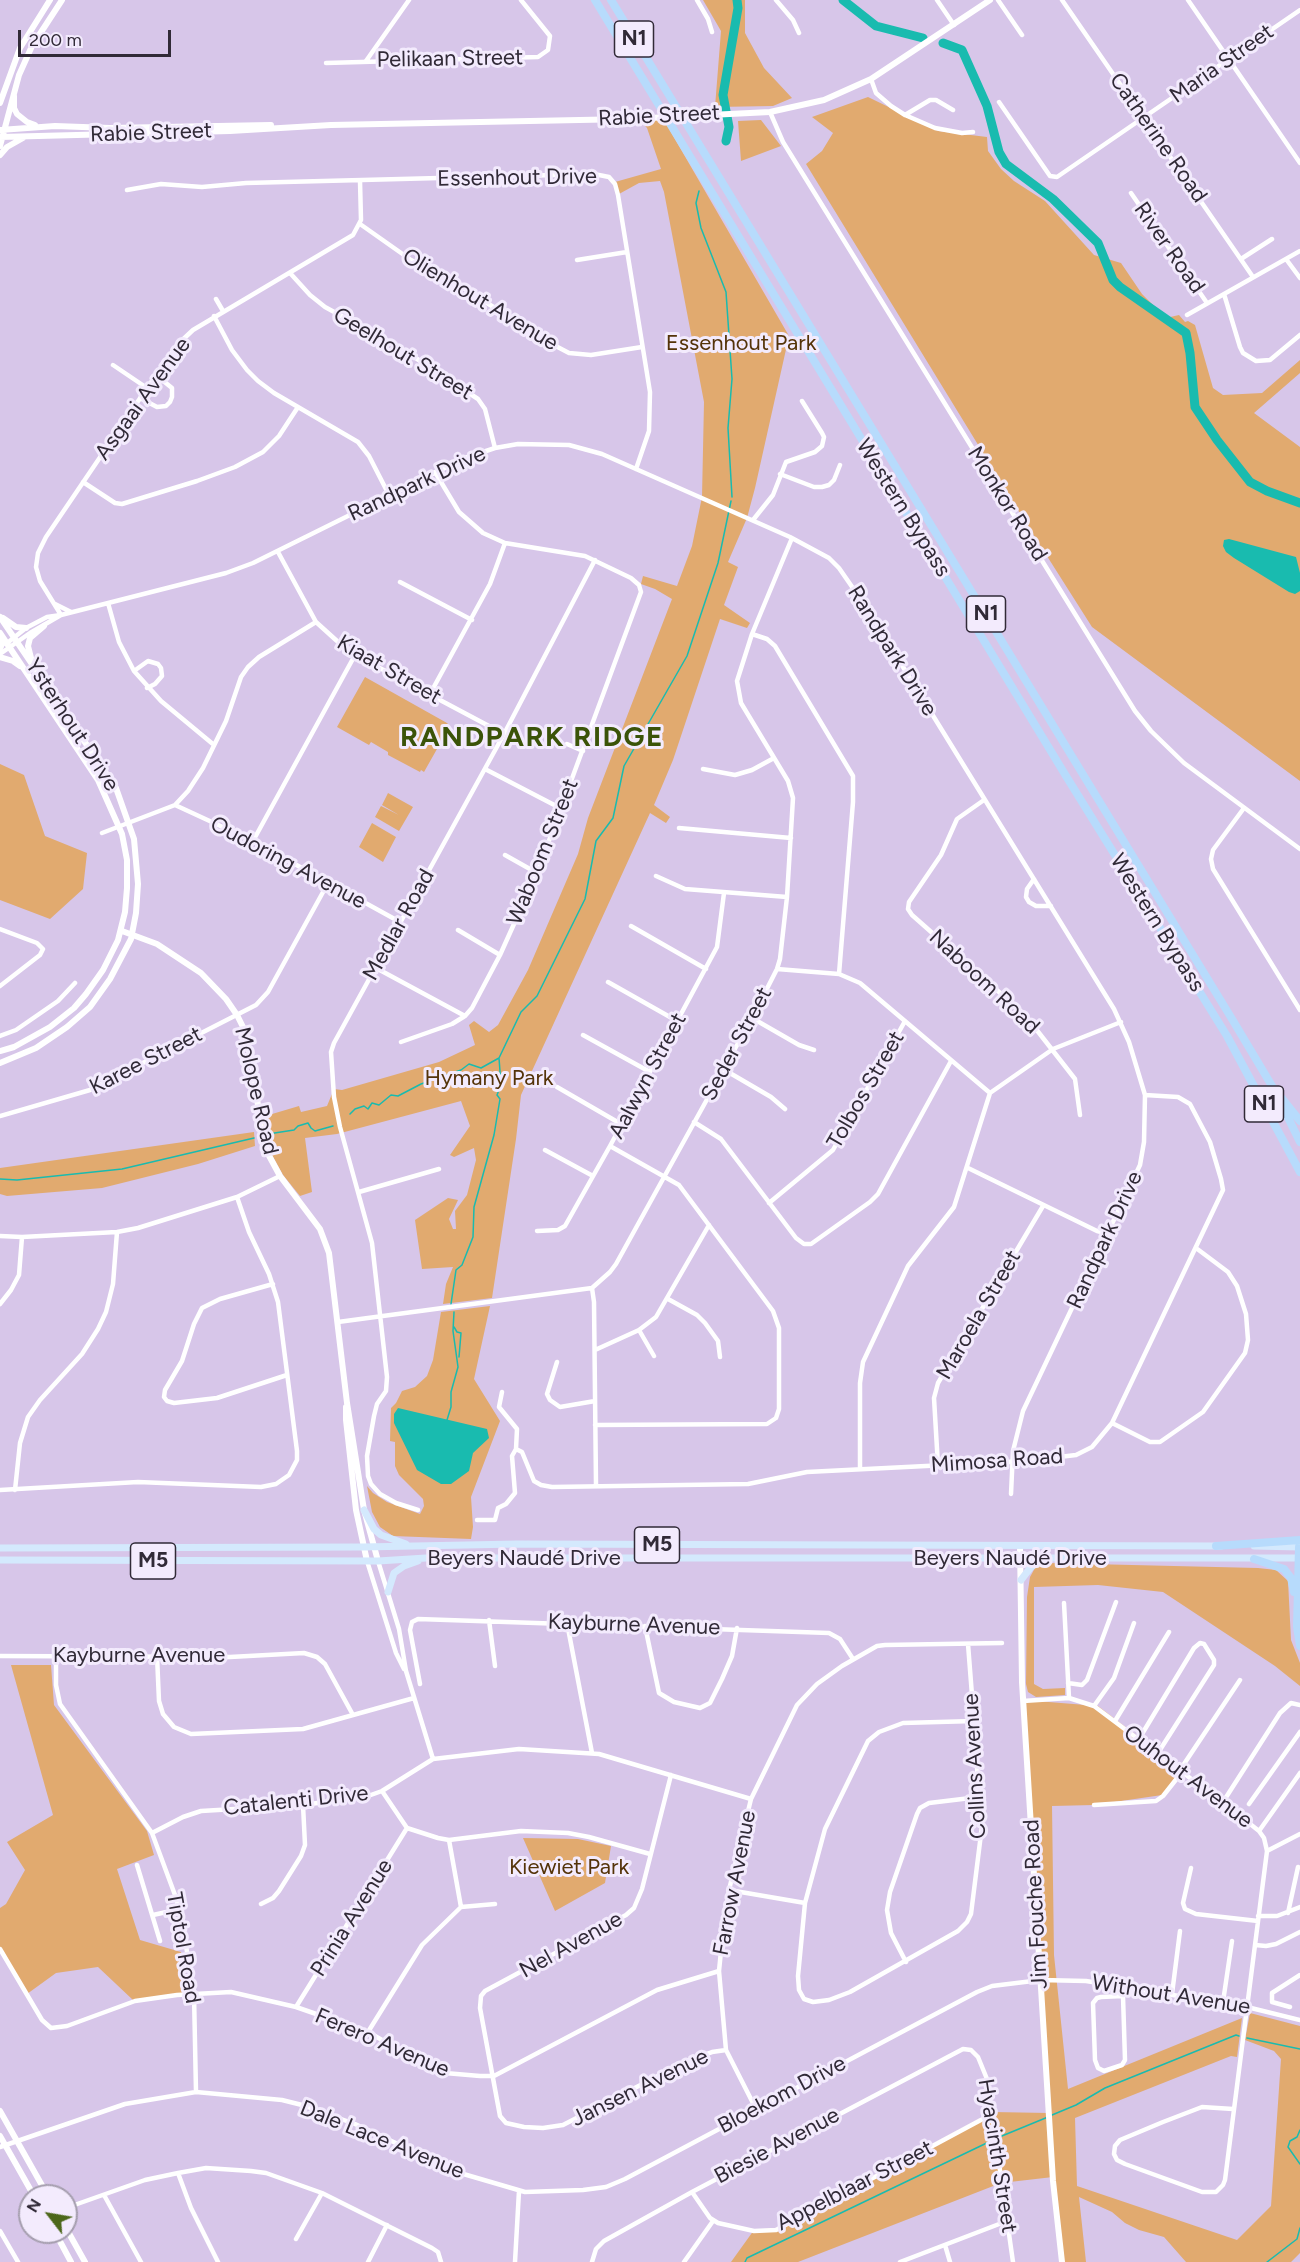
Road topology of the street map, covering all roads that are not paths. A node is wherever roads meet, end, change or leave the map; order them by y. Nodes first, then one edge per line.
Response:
1 (50, 0) edge
2 (62, 0) edge
3 (409, 0) edge
4 (521, 0) edge
5 (595, 0) edge
6 (611, 0) edge
7 (697, 0) edge
8 (776, 0) edge
9 (937, 0) edge
10 (990, 0) edge
11 (998, 0) edge
12 (1062, 0) edge
13 (1188, 0) edge
14 (1300, 10) edge
15 (954, 25) junction
16 (712, 32) dead end
17 (799, 33) dead end
18 (1022, 35) dead end
19 (1229, 59) junction
20 (366, 61) junction
21 (326, 63) dead end
22 (19, 75) junction
23 (871, 79) junction
24 (1, 95) edge
25 (999, 102) dead end
26 (0, 103) edge
27 (953, 110) dead end
28 (770, 112) junction
29 (904, 115) junction
30 (1144, 118) junction
31 (55, 126) junction
32 (299, 126) junction
33 (2, 129) edge
34 (973, 132) dead end
35 (27, 136) junction
36 (1, 137) edge
37 (0, 146) edge
38 (0, 155) edge
39 (1300, 163) edge
40 (360, 181) junction
41 (126, 190) dead end
42 (1131, 193) dead end
43 (360, 224) junction
44 (1272, 239) dead end
45 (1300, 251) edge
46 (627, 252) junction
47 (1241, 259) junction
48 (1286, 259) junction
49 (577, 260) dead end
50 (290, 273) junction
51 (1253, 277) junction
52 (1300, 278) edge
53 (1224, 294) junction
54 (216, 299) dead end
55 (1207, 303) junction
56 (223, 311) junction
57 (1187, 315) dead end
58 (214, 316) junction
59 (1300, 335) edge
60 (642, 347) junction
61 (113, 365) dead end
62 (156, 375) junction
63 (147, 388) junction
64 (140, 398) junction
65 (802, 401) dead end
66 (298, 407) junction
67 (495, 448) junction
68 (840, 465) dead end
69 (636, 469) junction
70 (435, 472) junction
71 (780, 474) junction
72 (84, 482) junction
73 (389, 495) junction
74 (753, 520) junction
75 (792, 538) junction
76 (505, 543) junction
77 (278, 552) junction
78 (595, 560) junction
79 (400, 582) dead end
80 (52, 600) junction
81 (108, 603) junction
82 (71, 612) junction
83 (61, 615) junction
84 (0, 616) edge
85 (46, 617) junction
86 (472, 620) junction
87 (316, 622) junction
88 (44, 626) junction
89 (26, 628) junction
90 (0, 634) edge
91 (752, 634) junction
92 (15, 640) junction
93 (8, 645) junction
94 (0, 653) edge
95 (355, 655) junction
96 (32, 664) junction
97 (25, 670) junction
98 (134, 671) junction
99 (147, 688) junction
100 (430, 694) junction
101 (504, 735) junction
102 (567, 744) dead end
103 (214, 745) junction
104 (583, 751) junction
105 (774, 758) junction
106 (485, 769) junction
107 (703, 770) dead end
108 (984, 801) junction
109 (175, 805) junction
110 (1244, 808) junction
111 (562, 809) junction
112 (130, 823) junction
113 (120, 826) junction
114 (679, 828) dead end
115 (102, 833) dead end
116 (791, 838) junction
117 (253, 841) junction
118 (1300, 849) edge
119 (505, 855) dead end
120 (537, 873) junction
121 (656, 876) dead end
122 (1034, 879) junction
123 (328, 883) junction
124 (724, 892) junction
125 (787, 897) junction
126 (1050, 906) junction
127 (400, 922) junction
128 (631, 926) dead end
129 (0, 929) edge
130 (458, 930) dead end
131 (122, 931) junction
132 (133, 934) junction
133 (500, 955) junction
134 (376, 968) junction
135 (706, 969) junction
136 (777, 969) junction
137 (839, 974) junction
138 (608, 982) dead end
139 (75, 983) dead end
140 (0, 986) edge
141 (1298, 1002) edge
142 (1300, 1010) edge
143 (237, 1015) junction
144 (465, 1016) junction
145 (752, 1017) junction
146 (677, 1021) junction
147 (905, 1021) junction
148 (1121, 1022) junction
149 (583, 1035) dead end
150 (0, 1036) edge
151 (401, 1042) dead end
152 (1053, 1049) junction
153 (814, 1050) dead end
154 (0, 1051) edge
155 (951, 1061) junction
156 (0, 1063) edge
157 (723, 1069) junction
158 (650, 1072) junction
159 (557, 1087) dead end
160 (1275, 1091) junction
161 (990, 1093) junction
162 (1146, 1095) junction
163 (785, 1109) dead end
164 (1080, 1114) dead end
165 (0, 1116) edge
166 (1300, 1121) edge
167 (694, 1122) junction
168 (621, 1124) junction
169 (1300, 1142) edge
170 (610, 1146) junction
171 (544, 1150) dead end
172 (439, 1168) dead end
173 (968, 1168) junction
174 (1300, 1172) edge
175 (664, 1175) junction
176 (280, 1176) junction
177 (593, 1176) junction
178 (359, 1192) junction
179 (237, 1197) junction
180 (769, 1203) junction
181 (1043, 1206) junction
182 (709, 1225) junction
183 (537, 1231) dead end
184 (117, 1232) junction
185 (1109, 1234) junction
186 (0, 1236) edge
187 (22, 1237) junction
188 (1196, 1248) junction
189 (273, 1284) junction
190 (592, 1288) junction
191 (668, 1299) junction
192 (0, 1304) edge
193 (380, 1316) junction
194 (338, 1322) junction
195 (639, 1330) junction
196 (595, 1350) junction
197 (654, 1356) dead end
198 (720, 1357) dead end
199 (557, 1362) dead end
200 (287, 1375) junction
201 (502, 1392) dead end
202 (595, 1401) junction
203 (347, 1403) junction
204 (1112, 1423) junction
205 (596, 1425) junction
206 (516, 1449) junction
207 (1011, 1462) junction
208 (938, 1466) junction
209 (860, 1468) junction
210 (596, 1485) junction
211 (0, 1490) edge
212 (15, 1490) junction
213 (1011, 1494) dead end
214 (364, 1510) junction
215 (418, 1510) dead end
216 (477, 1520) dead end
217 (1300, 1545) edge
218 (413, 1546) junction
219 (1020, 1546) junction
220 (1216, 1546) joint
221 (363, 1547) junction
222 (374, 1547) junction
223 (0, 1548) edge
224 (1020, 1557) junction
225 (426, 1558) junction
226 (1044, 1558) junction
227 (1299, 1558) edge
228 (1254, 1559) junction
229 (0, 1560) edge
230 (367, 1561) junction
231 (378, 1561) junction
232 (1021, 1580) junction
233 (388, 1592) junction
234 (1116, 1602) dead end
235 (1064, 1603) dead end
236 (1297, 1608) junction
237 (489, 1620) junction
238 (567, 1623) junction
239 (1134, 1623) dead end
240 (645, 1626) junction
241 (737, 1628) junction
242 (1169, 1632) dead end
243 (1002, 1643) dead end
244 (968, 1644) junction
245 (1300, 1646) edge
246 (0, 1656) edge
247 (56, 1656) junction
248 (157, 1656) junction
249 (853, 1659) junction
250 (495, 1666) dead end
251 (406, 1671) junction
252 (1240, 1680) dead end
253 (1068, 1683) junction
254 (420, 1684) dead end
255 (414, 1698) junction
256 (1069, 1698) junction
257 (1023, 1701) junction
258 (1300, 1705) edge
259 (1094, 1706) junction
260 (353, 1715) junction
261 (974, 1721) junction
262 (1115, 1721) junction
263 (1300, 1732) edge
264 (1139, 1739) junction
265 (592, 1753) junction
266 (1158, 1753) junction
267 (433, 1759) junction
268 (1181, 1771) junction
269 (1300, 1773) edge
270 (671, 1775) junction
271 (382, 1791) junction
272 (979, 1797) junction
273 (751, 1799) junction
274 (1223, 1802) junction
275 (1249, 1804) dead end
276 (303, 1805) junction
277 (1094, 1805) dead end
278 (407, 1828) junction
279 (1259, 1831) junction
280 (152, 1833) junction
281 (1300, 1834) edge
282 (448, 1840) junction
283 (1267, 1851) junction
284 (650, 1854) junction
285 (137, 1865) dead end
286 (1298, 1867) dead end
287 (1191, 1868) dead end
288 (729, 1890) junction
289 (805, 1903) junction
290 (261, 1904) dead end
291 (495, 1904) dead end
292 (461, 1907) junction
293 (1300, 1907) edge
294 (180, 1909) junction
295 (1288, 1912) junction
296 (153, 1915) junction
297 (1258, 1919) junction
298 (1180, 1931) dead end
299 (1300, 1932) edge
300 (160, 1941) dead end
301 (1232, 1941) dead end
302 (1255, 1946) junction
303 (0, 1949) edge
304 (906, 1962) junction
305 (719, 1971) junction
306 (1300, 1975) edge
307 (1041, 1980) junction
308 (1125, 1986) junction
309 (194, 1994) junction
310 (1172, 1994) junction
311 (481, 1996) joint
312 (1123, 1996) junction
313 (1222, 2002) junction
314 (1272, 2002) junction
315 (296, 2007) junction
316 (1247, 2007) junction
317 (1290, 2007) dead end
318 (1270, 2012) junction
319 (1300, 2020) edge
320 (368, 2032) junction
321 (726, 2050) junction
322 (974, 2053) joint
323 (494, 2076) junction
324 (196, 2092) junction
325 (756, 2109) junction
326 (1233, 2109) junction
327 (0, 2111) edge
328 (992, 2114) junction
329 (0, 2136) edge
330 (17, 2141) junction
331 (3, 2146) edge
332 (178, 2173) junction
333 (27, 2184) edge
334 (41, 2184) edge
335 (519, 2191) junction
336 (692, 2192) junction
337 (322, 2193) junction
338 (104, 2195) junction
339 (78, 2204) edge
340 (713, 2221) junction
341 (1007, 2221) junction
342 (387, 2225) junction
343 (0, 2231) edge
344 (296, 2239) dead end
345 (61, 2244) edge
346 (75, 2244) edge
347 (945, 2245) junction
348 (18, 2262) edge
349 (71, 2262) edge
350 (85, 2262) edge
351 (141, 2262) edge
352 (218, 2262) edge
353 (368, 2262) edge
354 (441, 2262) edge
355 (515, 2262) edge
356 (592, 2262) edge
357 (684, 2262) edge
358 (900, 2262) edge
359 (950, 2262) edge
360 (1013, 2262) edge
361 (1062, 2262) edge

1 - 24 street
2 - 22 street
3 - 20 street
4 - 20 street, Pelikaan Street
5 - 174 highway, Western Bypass / N1
6 - 160 highway, Western Bypass / N1
7 - 16 street
8 - 17 street
9 - 15 street
10 - 15 street, Rabie Street
11 - 18 street
12 - 30 street, Catherine Road
13 - 19 street
14 - 19 street, Maria Street
15 - 23 street, Rabie Street
19 - 30 street, Maria Street
19 - 39 street
20 - 21 street, Pelikaan Street
22 - 31 street
22 - 33 street
23 - 28 street, Rabie Street
23 - 29 street
24 - 26 street
25 - 30 street, Maria Street
27 - 29 street
28 - 32 street, Rabie Street
28 - 110 street, Monkor Road
29 - 34 street
30 - 47 street, Catherine Road
31 - 32 street, Rabie Street
31 - 33 street, Rabie Street
32 - 35 street, Rabie Street
33 - 36 street
35 - 36 street, Rabie Street
35 - 38 street
36 - 37 street
40 - 41 street, Essenhout Drive
40 - 43 street
40 - 46 street, Essenhout Drive
42 - 55 street, River Road
43 - 50 street, Asgaai Avenue
43 - 60 street, Olienhout Avenue
44 - 47 street
45 - 48 street
46 - 49 street
46 - 60 street, Essenhout Drive
47 - 51 street, Catherine Road
48 - 51 street
48 - 52 street
50 - 56 street, Asgaai Avenue
50 - 67 street, Geelhout Street
51 - 53 street
53 - 55 street
53 - 59 street
54 - 56 street
55 - 57 street
56 - 58 street, Asgaai Avenue
58 - 62 street, Asgaai Avenue
58 - 66 street
60 - 69 street, Essenhout Drive
61 - 63 street
62 - 63 street, Asgaai Avenue
62 - 64 street
63 - 64 street, Asgaai Avenue
64 - 72 street, Asgaai Avenue
65 - 71 street
66 - 72 street
66 - 73 street
67 - 69 street, Randpark Drive
67 - 70 street, Randpark Drive
68 - 71 street
69 - 74 street, Randpark Drive
70 - 73 street, Randpark Drive
70 - 76 street
71 - 74 street
72 - 80 street, Asgaai Avenue
73 - 77 street, Randpark Drive
74 - 75 street, Randpark Drive
75 - 91 street, Seder Street
75 - 108 street, Randpark Drive
76 - 78 street
76 - 86 street
77 - 81 street, Randpark Drive
77 - 87 street, Kiaat Street
78 - 101 street, Medlar Road
78 - 104 street, Waboom Street
79 - 86 street
80 - 82 street
80 - 83 street, Asgaai Avenue
80 - 85 street
81 - 82 street, Randpark Drive
81 - 98 street
82 - 83 street, Randpark Drive
83 - 85 street, Randpark Drive
83 - 88 street, Randpark Drive
84 - 89 street
84 - 92 street, Ysterhout Drive
85 - 89 street, Randpark Drive
86 - 100 street
87 - 95 street, Kiaat Street
87 - 103 street
88 - 92 street, Randpark Drive
88 - 96 street
89 - 92 street, Randpark Drive
90 - 93 street, Ysterhout Drive
90 - 94 street
91 - 105 street, Seder Street
91 - 137 street
92 - 93 street, Randpark Drive
92 - 96 street, Ysterhout Drive
93 - 94 street, Randpark Drive
93 - 97 street, Ysterhout Drive
94 - 97 street
95 - 100 street, Kiaat Street
95 - 117 street
96 - 112 street, Ysterhout Drive
97 - 113 street, Ysterhout Drive
98 - 99 street
98 - 99 street
99 - 103 street
100 - 101 street, Kiaat Street
101 - 106 street, Medlar Road
102 - 104 street
103 - 109 street
104 - 111 street, Waboom Street
105 - 107 street
105 - 116 street, Seder Street
106 - 111 street
106 - 127 street, Medlar Road
108 - 122 street, Randpark Drive
108 - 152 street, Naboom Road
109 - 112 street
109 - 117 street, Oudoring Avenue
110 - 118 street, Monkor Road
110 - 141 street
111 - 120 street, Waboom Street
112 - 113 street
112 - 132 street, Ysterhout Drive
113 - 115 street
113 - 131 street, Ysterhout Drive
114 - 116 street
116 - 125 street, Seder Street
117 - 123 street, Oudoring Avenue
119 - 120 street
120 - 133 street, Waboom Street
121 - 124 street
122 - 126 street, Randpark Drive
122 - 126 street
123 - 127 street, Oudoring Avenue
123 - 143 street, Karee Street
124 - 125 street
124 - 135 street, Aalwyn Street
125 - 136 street, Seder Street
126 - 148 street, Randpark Drive
127 - 134 street, Medlar Road
128 - 135 street
129 - 140 street
130 - 133 street
131 - 132 street, Molope Road
131 - 154 street, Ysterhout Drive
132 - 143 street, Molope Road
132 - 156 street, Ysterhout Drive
133 - 144 street, Waboom Street
134 - 144 street
134 - 178 street, Medlar Road
135 - 146 street, Aalwyn Street
136 - 137 street
136 - 145 street, Seder Street
137 - 147 street
138 - 146 street
139 - 150 street
141 - 142 street
143 - 165 street, Karee Street
143 - 176 street, Molope Road
144 - 151 street
145 - 153 street
145 - 157 street, Seder Street
146 - 158 street, Aalwyn Street
147 - 155 street
147 - 180 street, Tolbos Street
148 - 152 street
148 - 162 street, Randpark Drive
149 - 158 street
152 - 161 street
152 - 164 street, Naboom Road
155 - 161 street
155 - 180 street
157 - 163 street
157 - 167 street, Seder Street
158 - 168 street, Aalwyn Street
159 - 168 street
160 - 166 highway
160 - 169 highway, Western Bypass / N1
161 - 173 street
162 - 185 street, Randpark Drive
162 - 188 street, Mimosa Road
167 - 175 street, Seder Street
167 - 180 street
168 - 170 street, Aalwyn Street
170 - 175 street
170 - 177 street, Aalwyn Street
171 - 177 street
172 - 178 street
173 - 181 street
173 - 209 street
175 - 182 street
175 - 190 street, Seder Street
176 - 179 street
176 - 194 street, Molope Road
177 - 183 street, Aalwyn Street
178 - 193 street, Medlar Road
179 - 184 street
179 - 189 street
181 - 185 street
181 - 208 street, Maroela Street
182 - 191 street
182 - 205 street
184 - 187 street
184 - 212 street
185 - 207 street, Randpark Drive
186 - 187 street
187 - 192 street
188 - 204 street, Mimosa Road
188 - 204 street
189 - 200 street
189 - 200 street
190 - 193 street
190 - 196 street
191 - 195 street
191 - 198 street
193 - 194 street
193 - 215 street, Medlar Road
194 - 203 street, Molope Road
195 - 196 street
195 - 197 street
196 - 202 street
199 - 202 street
200 - 212 street
201 - 206 street
202 - 205 street
203 - 214 street, Molope Road
203 - 221 street, Molope Road
204 - 207 street, Mimosa Road
205 - 210 street
206 - 210 street, Mimosa Road
206 - 216 street
207 - 208 street, Mimosa Road
207 - 213 street, Randpark Drive
208 - 209 street, Mimosa Road
209 - 210 street, Mimosa Road
211 - 212 street
214 - 218 main road
214 - 222 street, Molope Road
217 - 220 highway
217 - 227 highway
218 - 219 main road, Beyers Naudé Drive / M5
218 - 222 main road, Beyers Naudé Drive / M5
219 - 220 main road, Beyers Naudé Drive / M5
219 - 224 street, Jim Fouche Road
221 - 222 main road, Beyers Naudé Drive / M5
221 - 223 main road, Beyers Naudé Drive / M5
221 - 230 street, Molope Road
222 - 231 street, Molope Road
224 - 225 main road, Beyers Naudé Drive / M5
224 - 226 main road, Beyers Naudé Drive / M5
224 - 232 street, Jim Fouche Road
225 - 231 main road, Beyers Naudé Drive / M5
225 - 233 main road
226 - 228 main road, Beyers Naudé Drive / M5
226 - 232 main road
227 - 228 main road, Beyers Naudé Drive / M5
227 - 236 highway
228 - 236 highway
229 - 230 main road, Beyers Naudé Drive / M5
230 - 231 main road, Beyers Naudé Drive / M5
230 - 251 street
231 - 233 street
232 - 257 street, Jim Fouche Road
233 - 251 street
234 - 253 street
235 - 253 street
236 - 245 highway
237 - 238 street, Kayburne Avenue
237 - 250 street
237 - 254 street, Kayburne Avenue
238 - 240 street, Kayburne Avenue
238 - 265 street
239 - 259 street
240 - 241 street, Kayburne Avenue
240 - 241 street
241 - 249 street, Kayburne Avenue
242 - 262 street
243 - 244 street, Farrow Avenue
244 - 249 street, Farrow Avenue
244 - 261 street, Collins Avenue
246 - 247 street, Kayburne Avenue
247 - 248 street, Kayburne Avenue
247 - 280 street, Tiptol Road
248 - 260 street, Kayburne Avenue
248 - 260 street
249 - 273 street, Farrow Avenue
251 - 255 street
252 - 268 street
253 - 256 street
255 - 260 street
255 - 267 street
256 - 257 street, Ouhout Avenue
256 - 259 street, Ouhout Avenue
257 - 307 street, Jim Fouche Road
258 - 274 street
259 - 262 street, Ouhout Avenue
261 - 272 street, Collins Avenue
261 - 289 street
262 - 264 street, Ouhout Avenue
263 - 275 street
264 - 266 street, Ouhout Avenue
264 - 266 street
265 - 267 street, Catalenti Drive
265 - 270 street, Catalenti Drive
266 - 268 street, Ouhout Avenue
267 - 271 street, Catalenti Drive
268 - 274 street, Ouhout Avenue
268 - 277 street
269 - 279 street
270 - 273 street, Catalenti Drive
270 - 284 street, Nel Avenue
271 - 276 street, Catalenti Drive
271 - 278 street
272 - 304 street, Collins Avenue
272 - 304 street
273 - 288 street, Farrow Avenue
274 - 279 street, Ouhout Avenue
276 - 280 street, Catalenti Drive
276 - 290 street
278 - 282 street
278 - 315 street, Prinia Avenue
279 - 283 street, Ouhout Avenue
280 - 294 street, Tiptol Road
281 - 283 street
282 - 284 street
282 - 292 street
283 - 297 street, Ouhout Avenue
284 - 311 street, Nel Avenue
285 - 296 street
286 - 295 street
287 - 297 street
288 - 289 street
288 - 305 street, Farrow Avenue
289 - 304 street, Collins Avenue
291 - 292 street
292 - 320 street
293 - 295 street
294 - 296 street
294 - 309 street, Tiptol Road
295 - 297 street
296 - 300 street
297 - 302 street, Ouhout Avenue
298 - 310 street
299 - 302 street
301 - 313 street
302 - 316 street, Ouhout Avenue
303 - 309 street, Ferero Avenue
305 - 321 street, Farrow Avenue
305 - 323 street, Ferero Avenue
306 - 314 street
307 - 308 street, Without Avenue
307 - 325 street, Bloekom Drive
307 - 361 street, Jim Fouche Road
308 - 310 street, Without Avenue
308 - 312 street
309 - 315 street, Ferero Avenue
309 - 324 street, Tiptol Road
310 - 313 street, Without Avenue
311 - 323 street, Jansen Avenue
312 - 312 street
313 - 316 street, Without Avenue
314 - 317 street
314 - 318 street
315 - 320 street, Ferero Avenue
316 - 318 street, Without Avenue
316 - 326 street, Ouhout Avenue
318 - 319 street, Without Avenue
320 - 323 street, Ferero Avenue
321 - 323 street, Jansen Avenue
321 - 325 street, Farrow Avenue
322 - 328 street, Hyacinth Street
322 - 336 street, Biesie Avenue
324 - 330 street, Dale Lace Avenue
324 - 335 street, Dale Lace Avenue
325 - 335 street, Bloekom Drive
326 - 326 street, Ouhout Avenue
327 - 330 street
328 - 340 street, Appelblaar Street
328 - 341 street, Hyacinth Street
329 - 331 street
330 - 331 street, Dale Lace Avenue
330 - 334 street
331 - 333 street
332 - 337 street
332 - 338 street
332 - 352 street
335 - 355 street
336 - 340 street
336 - 356 street, Biesie Avenue
337 - 342 street
337 - 344 street
338 - 339 street
338 - 351 street
340 - 357 street
341 - 347 street
341 - 360 street, Hyacinth Street
342 - 353 street
342 - 354 street
343 - 348 street
345 - 349 street
346 - 350 street
347 - 358 street
347 - 359 street

